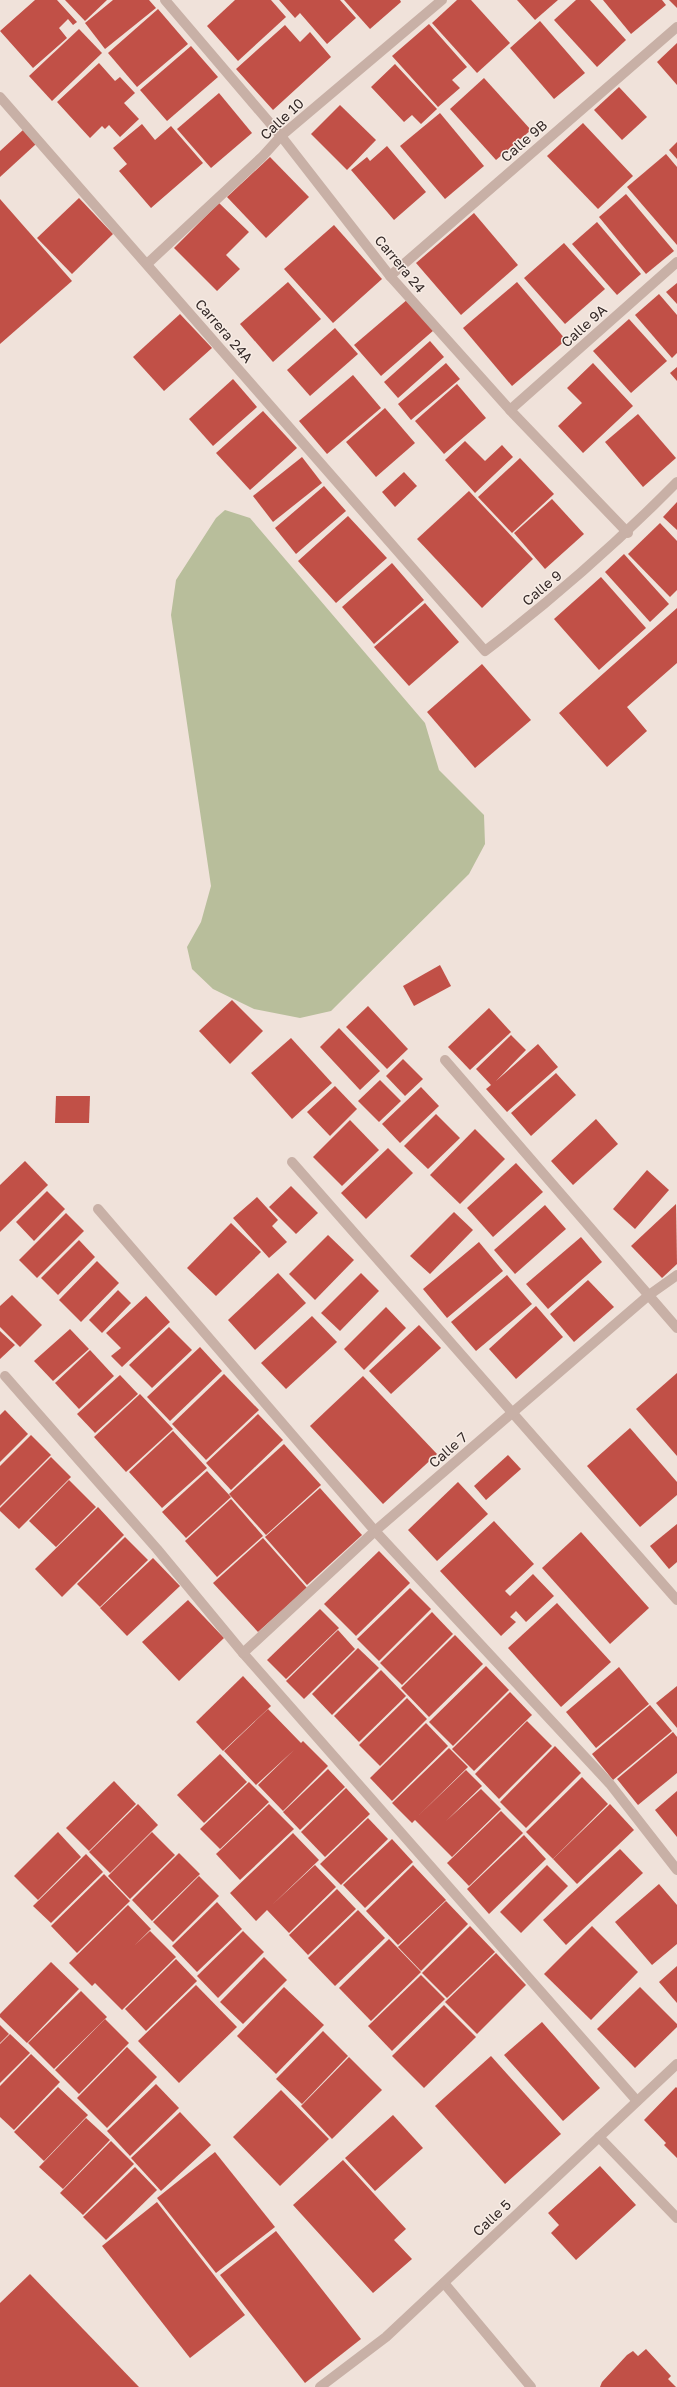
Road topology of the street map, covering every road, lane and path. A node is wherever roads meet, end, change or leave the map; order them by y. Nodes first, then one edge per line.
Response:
1 (165, 0) edge
2 (442, 0) edge
3 (677, 27) edge
4 (0, 97) edge
5 (280, 136) junction
6 (677, 262) edge
7 (147, 264) junction
8 (390, 276) junction
9 (510, 410) junction
10 (677, 482) edge
11 (628, 532) junction
12 (427, 585) joint
13 (445, 1060) dead end
14 (292, 1162) dead end
15 (98, 1209) dead end
16 (677, 1275) edge
17 (649, 1295) junction
18 (677, 1328) edge
19 (5, 1376) dead end
20 (513, 1412) junction
21 (375, 1531) junction
22 (677, 1600) edge
23 (243, 1653) junction
24 (677, 1870) edge
25 (677, 2064) edge
26 (637, 2101) junction
27 (599, 2137) junction
28 (677, 2218) edge
29 (444, 2283) junction
30 (320, 2387) edge
31 (531, 2387) edge

1 - 5 street, Carrera 24
2 - 5 street, Calle 10
3 - 8 street, Calle 9B
4 - 7 street, Carrera 24A
5 - 7 street, Calle 10
5 - 8 street, Carrera 24
6 - 9 street, Calle 9A
7 - 12 street, Carrera 24A
8 - 9 street, Carrera 24
9 - 11 street, Carrera 24
10 - 11 street, Calle 9
11 - 12 street, Calle 9
13 - 17 street
14 - 20 street
15 - 21 street
16 - 17 street, Calle 7
17 - 18 street
17 - 20 street, Calle 7
19 - 23 street
20 - 21 street, Calle 7
20 - 22 street
21 - 23 street, Calle 7
21 - 24 street
23 - 26 street
25 - 26 street, Calle 5
26 - 27 street, Calle 5
27 - 28 street
27 - 29 street, Calle 5
29 - 30 street, Calle 5
29 - 31 street

